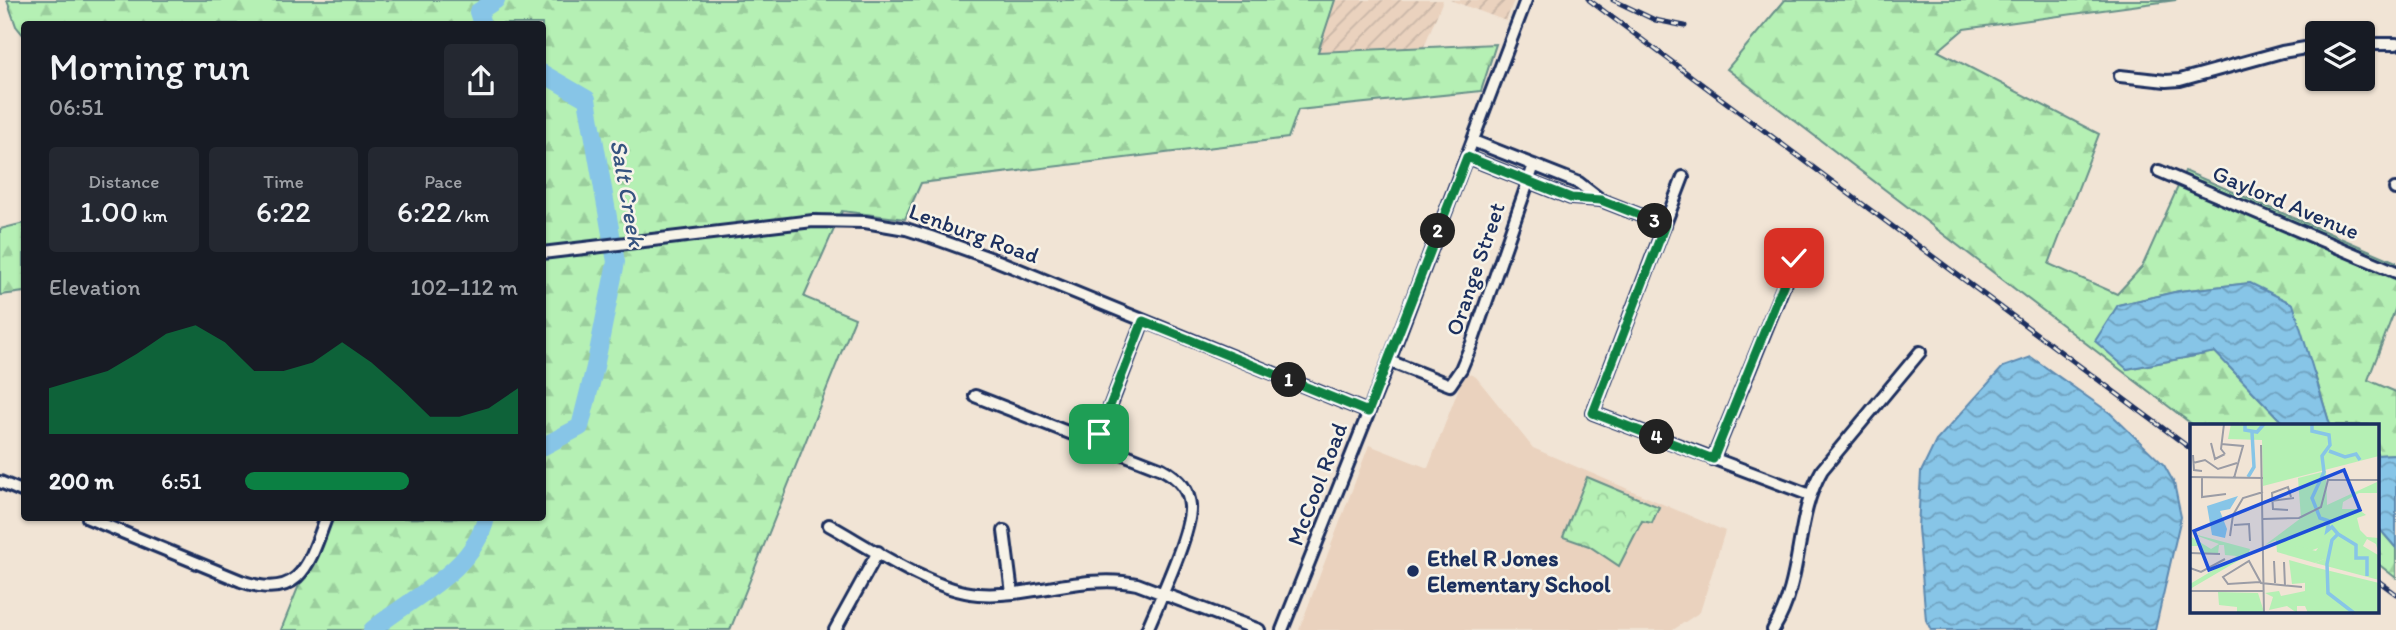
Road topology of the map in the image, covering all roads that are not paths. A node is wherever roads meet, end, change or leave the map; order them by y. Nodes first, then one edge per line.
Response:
1 (1526, 0) edge
2 (2375, 44) edge
3 (2396, 44) edge
4 (2305, 48) edge
5 (2120, 76) dead end
6 (1473, 141) junction
7 (1467, 157) junction
8 (1534, 164) junction
9 (2160, 170) dead end
10 (1683, 177) dead end
11 (1528, 181) junction
12 (1601, 200) junction
13 (1665, 225) junction
14 (546, 253) edge
15 (1794, 258) dead end
16 (2396, 272) edge
17 (1143, 321) junction
18 (1920, 352) dead end
19 (1389, 361) junction
20 (975, 396) dead end
21 (1368, 412) junction
22 (1096, 443) junction
23 (1713, 459) junction
24 (0, 482) edge
25 (21, 491) edge
26 (1810, 495) junction
27 (95, 521) edge
28 (325, 521) edge
29 (829, 525) dead end
30 (1004, 531) dead end
31 (878, 552) junction
32 (1012, 593) junction
33 (1162, 594) junction
34 (835, 630) edge
35 (1147, 630) edge
36 (1259, 630) edge
37 (1282, 630) edge
38 (1775, 630) edge

1 - 6 street, McCool Road
2 - 3 street
4 - 5 street
6 - 7 street, McCool Road
6 - 8 street
7 - 11 street
7 - 19 street, McCool Road
8 - 11 street, Orange Street
8 - 12 street
9 - 16 street, Gaylord Avenue
10 - 13 street
11 - 12 street
11 - 19 street, Orange Street
12 - 13 street
13 - 23 street
14 - 17 street, Lenburg Road
15 - 23 street
17 - 21 street, Lenburg Road
17 - 22 street
18 - 26 street
19 - 21 street, McCool Road
20 - 22 street
21 - 37 street, McCool Road
22 - 33 street
23 - 26 street
24 - 25 street
26 - 38 street
27 - 28 street
29 - 31 street
30 - 32 street
31 - 32 street
31 - 34 street
32 - 33 street
33 - 35 street
33 - 36 street

